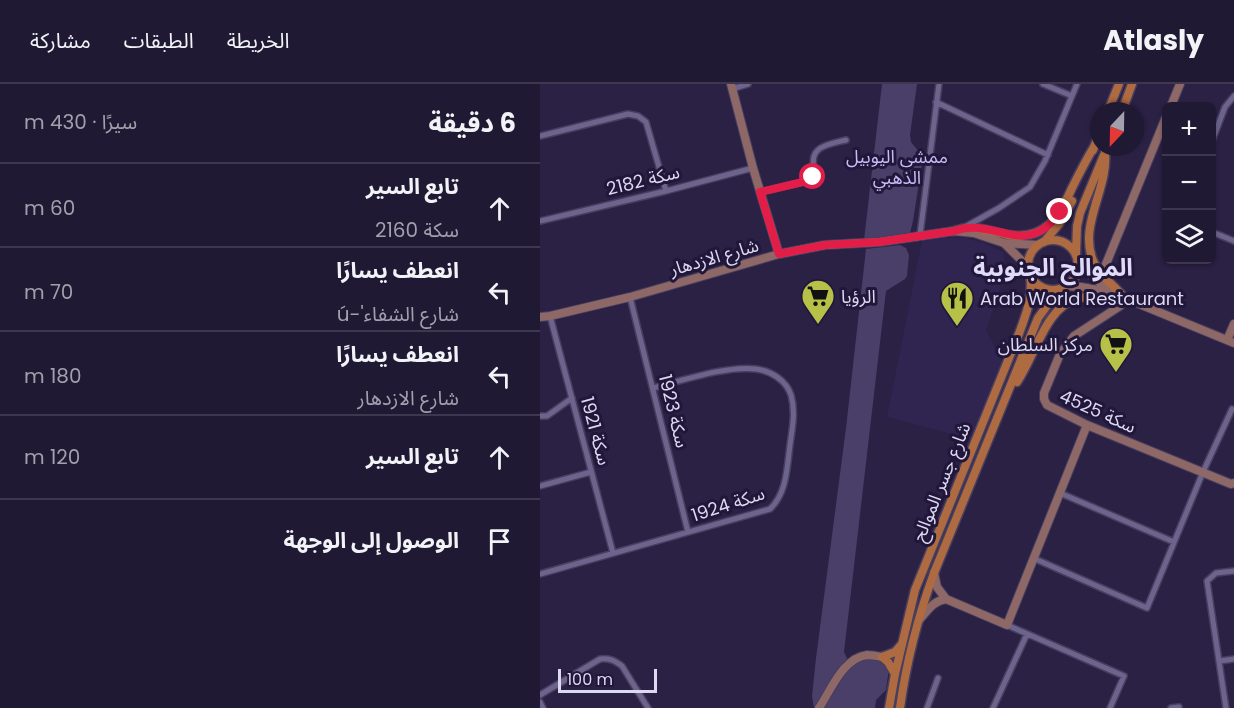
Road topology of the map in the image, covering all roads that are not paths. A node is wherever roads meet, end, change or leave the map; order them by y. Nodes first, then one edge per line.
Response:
1 (748, 84) edge
2 (939, 84) edge
3 (1043, 84) edge
4 (1077, 84) edge
5 (1119, 84) edge
6 (1132, 84) edge
7 (1180, 84) edge
8 (731, 87) edge
9 (1072, 96) junction
10 (1234, 96) edge
11 (936, 102) junction
12 (1112, 102) edge
13 (1125, 102) edge
14 (1173, 102) edge
15 (1216, 131) edge
16 (1162, 133) edge
17 (540, 136) edge
18 (846, 140) dead end
19 (1048, 155) junction
20 (1090, 155) edge
21 (1090, 156) edge
22 (1103, 156) edge
23 (1106, 156) edge
24 (753, 168) junction
25 (666, 191) junction
26 (760, 192) junction
27 (540, 221) edge
28 (964, 228) junction
29 (954, 231) junction
30 (1216, 234) edge
31 (920, 235) junction
32 (1234, 241) edge
33 (1004, 243) junction
34 (1041, 244) junction
35 (779, 254) junction
36 (1077, 257) junction
37 (1106, 264) dead end
38 (1029, 270) junction
39 (1065, 287) junction
40 (1110, 292) junction
41 (630, 297) junction
42 (1125, 299) junction
43 (550, 316) junction
44 (540, 317) edge
45 (1234, 324) edge
46 (1231, 342) edge
47 (653, 388) junction
48 (1009, 391) junction
49 (572, 398) junction
50 (1232, 409) dead end
51 (540, 416) edge
52 (1087, 425) junction
53 (591, 472) junction
54 (1203, 472) junction
55 (1234, 483) edge
56 (540, 486) edge
57 (1060, 493) junction
58 (688, 532) junction
59 (1174, 542) junction
60 (613, 553) junction
61 (1033, 558) junction
62 (1234, 571) edge
63 (934, 573) junction
64 (540, 574) edge
65 (946, 599) junction
66 (918, 621) junction
67 (1007, 625) junction
68 (1028, 634) junction
69 (902, 644) junction
70 (882, 657) junction
71 (1234, 659) edge
72 (1220, 661) junction
73 (895, 674) junction
74 (938, 678) dead end
75 (540, 695) edge
76 (540, 702) edge
77 (1179, 707) edge
78 (543, 708) edge
79 (648, 708) edge
80 (819, 708) edge
81 (889, 708) edge
82 (900, 708) edge
83 (927, 708) edge
84 (993, 708) edge
85 (1110, 708) edge
86 (1171, 708) edge
87 (1226, 708) edge

1 - 8 street
2 - 11 street
3 - 9 street
4 - 9 street
5 - 12 main road
6 - 13 main road
7 - 14 street
8 - 24 street
9 - 19 street
10 - 15 street
11 - 19 street
11 - 31 street
16 - 37 street
17 - 25 street
18 - 26 street
19 - 28 street
20 - 28 main road
21 - 34 main road
22 - 36 main road
23 - 42 main road
24 - 25 street, سكة 2182
24 - 26 street
25 - 27 street, سكة 2182
26 - 35 street
28 - 29 main road
29 - 31 street, شارع الازدهار
29 - 33 street, شارع الازدهار
30 - 32 street
31 - 35 street, شارع الازدهار
33 - 34 street, شارع الازدهار
33 - 38 street, شارع الازدهار
34 - 36 main road
34 - 38 main road
35 - 41 street, شارع الازدهار
36 - 39 main road
36 - 40 street
38 - 39 main road
38 - 69 main road, شارع جسر الموالح
39 - 40 street
39 - 48 main road, شارع جسر الموالح
40 - 42 street
41 - 43 street, شارع الازدهار
41 - 47 street, سكة 1923
42 - 46 street
42 - 48 main road
42 - 52 street, سكة 4525
43 - 44 street, شارع الازدهار
43 - 49 street, سكة 1921
45 - 46 street
47 - 58 street, سكة 1923
47 - 58 street, سكة 1924
48 - 63 main road, شارع جسر الموالح
49 - 51 street
49 - 53 street, سكة 1921
50 - 54 street
52 - 54 street, سكة 4525
52 - 57 street
53 - 56 street
53 - 60 street, سكة 1921
54 - 55 street, سكة 4525
54 - 59 street
57 - 59 street
57 - 61 street
58 - 60 street, سكة 1924
59 - 61 street
60 - 64 street, سكة 1924
61 - 67 street
62 - 72 street
63 - 65 street
63 - 66 main road, شارع جسر الموالح
65 - 66 street
65 - 67 street
66 - 82 main road, شارع جسر الموالح
67 - 68 street
68 - 84 street
68 - 85 street
69 - 70 main road
69 - 73 main road, شارع جسر الموالح
70 - 73 main road
70 - 80 street
71 - 72 street
72 - 87 street
73 - 81 main road, شارع جسر الموالح
74 - 83 street
75 - 79 street
76 - 78 street
77 - 86 street

